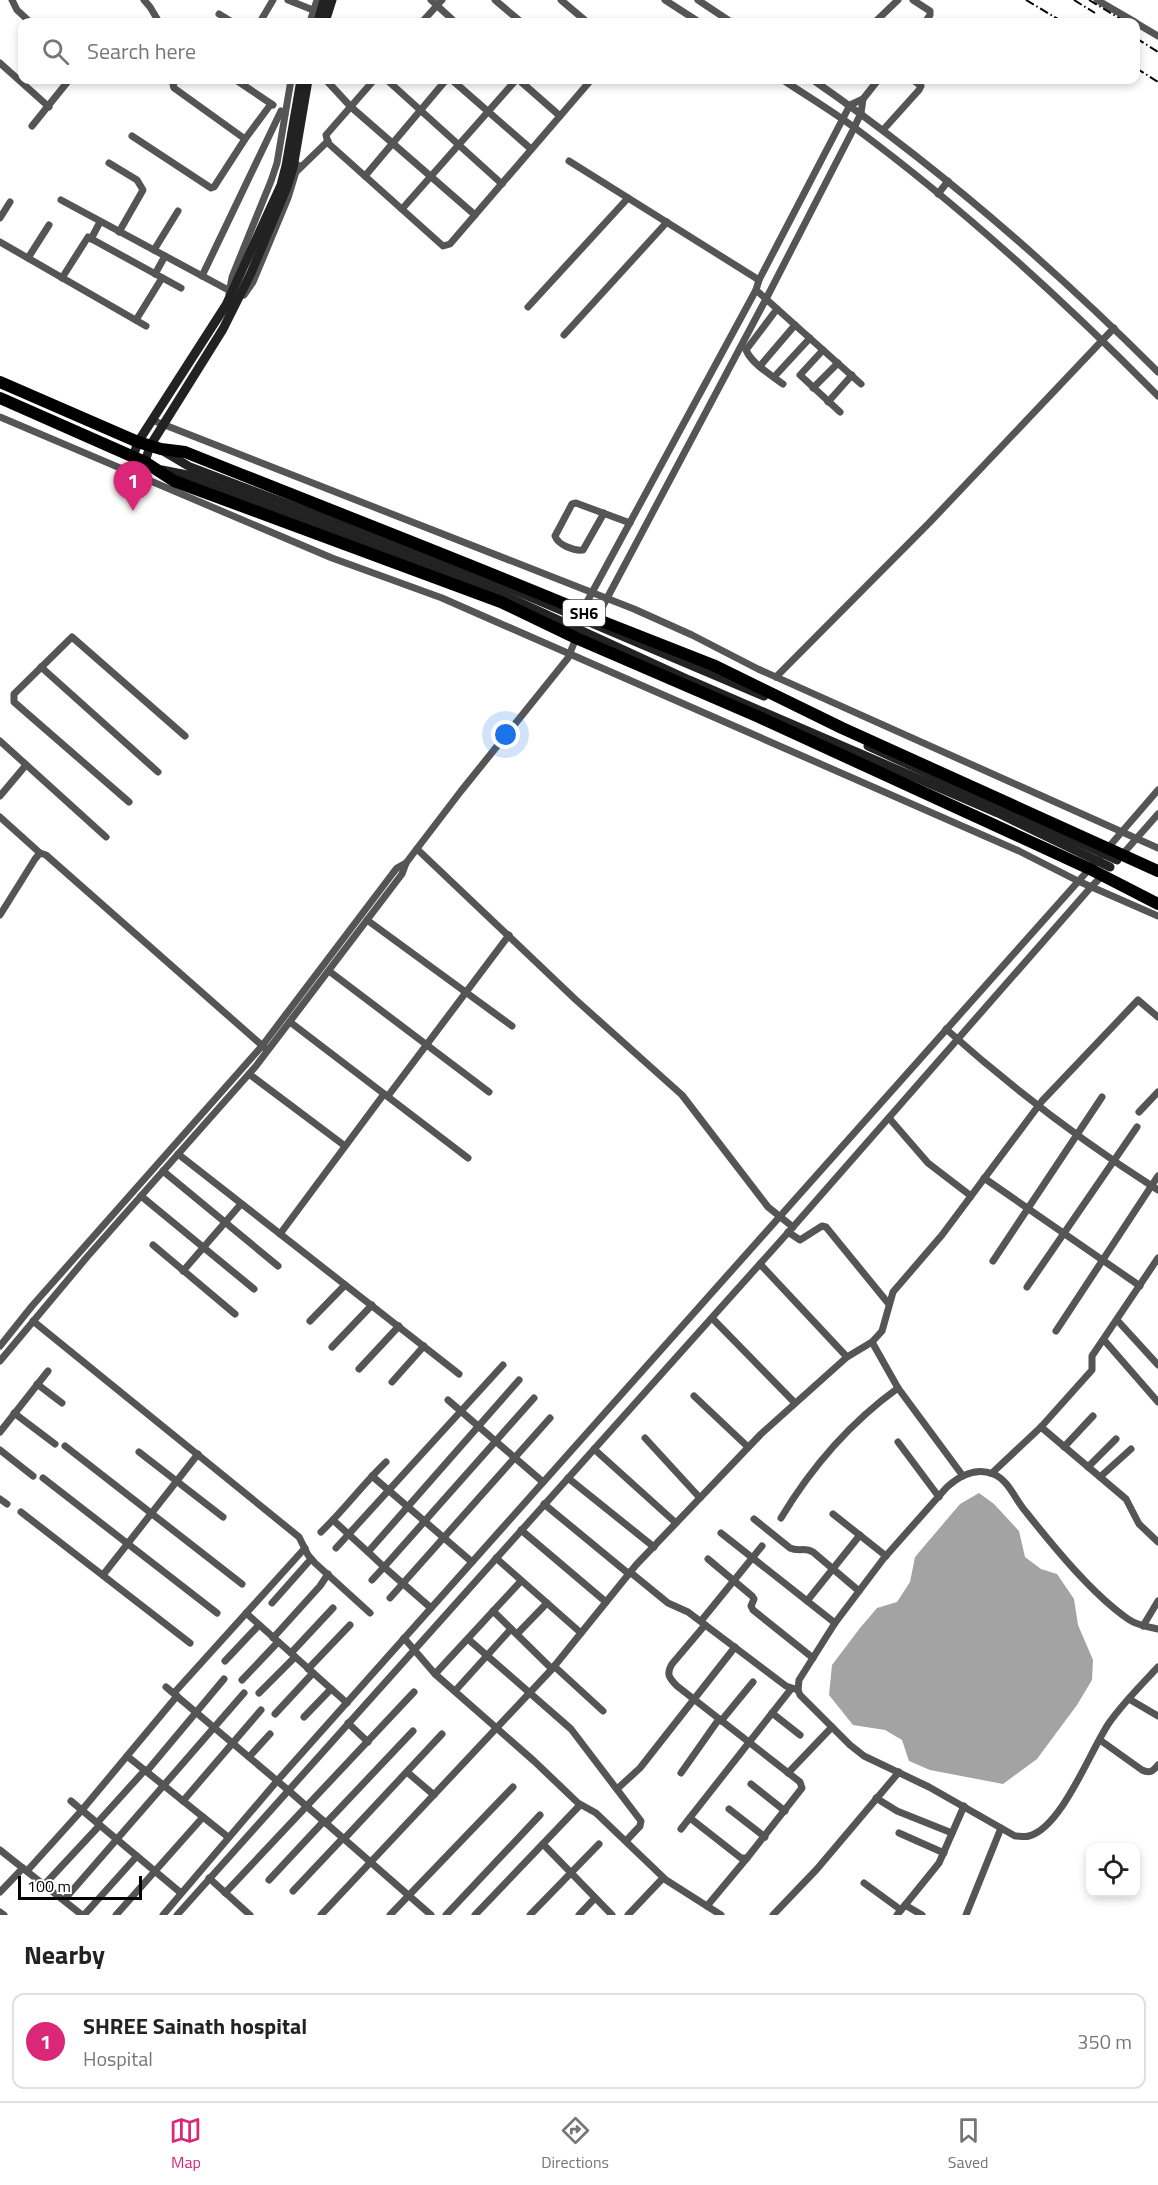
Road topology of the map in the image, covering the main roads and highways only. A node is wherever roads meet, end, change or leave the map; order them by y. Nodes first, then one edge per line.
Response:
1 (324, 0) edge
2 (334, 0) edge
3 (319, 18) edge
4 (330, 18) edge
5 (300, 84) edge
6 (307, 84) edge
7 (284, 186) junction
8 (230, 307) junction
9 (0, 382) edge
10 (0, 398) edge
11 (150, 446) junction
12 (144, 462) junction
13 (1099, 858) junction
14 (1113, 864) junction
15 (1158, 871) edge
16 (1158, 904) edge

1 - 3 main road
2 - 4 main road
5 - 7 main road
6 - 7 main road
7 - 8 main road
7 - 8 main road
8 - 11 main road
8 - 11 main road
9 - 11 highway, SH6
10 - 12 highway
11 - 12 main road
11 - 13 main road
11 - 13 highway, SH6
12 - 13 main road
12 - 13 highway
13 - 14 highway, SH6
13 - 14 highway
14 - 15 highway, SH6
14 - 16 highway

